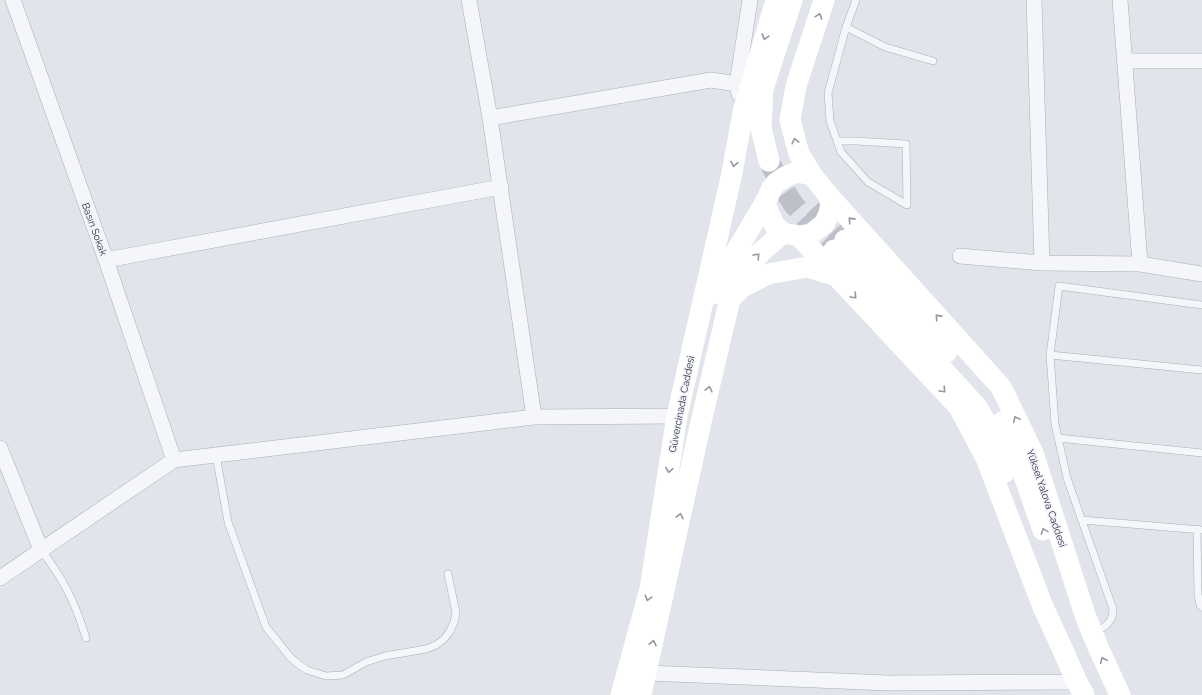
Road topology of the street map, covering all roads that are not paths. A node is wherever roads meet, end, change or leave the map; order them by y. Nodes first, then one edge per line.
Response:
1 (13, 0) edge
2 (469, 0) edge
3 (750, 0) edge
4 (776, 0) edge
5 (792, 0) edge
6 (805, 0) edge
7 (824, 0) edge
8 (856, 0) edge
9 (1034, 0) edge
10 (1120, 0) edge
11 (846, 27) junction
12 (933, 61) dead end
13 (1125, 61) junction
14 (1202, 61) edge
15 (737, 84) junction
16 (743, 112) junction
17 (490, 118) junction
18 (837, 141) junction
19 (812, 175) junction
20 (501, 187) junction
21 (828, 195) junction
22 (768, 196) junction
23 (791, 234) junction
24 (960, 256) dead end
25 (106, 260) junction
26 (1042, 263) junction
27 (1140, 264) junction
28 (1202, 274) edge
29 (835, 275) junction
30 (730, 299) junction
31 (1202, 305) edge
32 (698, 326) junction
33 (1050, 355) junction
34 (1202, 370) edge
35 (677, 416) junction
36 (534, 417) junction
37 (1058, 438) junction
38 (0, 448) edge
39 (1202, 453) edge
40 (216, 455) junction
41 (174, 460) junction
42 (1082, 520) junction
43 (1200, 529) edge
44 (41, 550) junction
45 (448, 574) dead end
46 (0, 578) edge
47 (1202, 607) edge
48 (1089, 624) junction
49 (86, 638) dead end
50 (1062, 648) junction
51 (647, 673) junction
52 (1080, 689) edge
53 (621, 695) edge
54 (641, 695) edge
55 (1120, 695) edge

1 - 25 street, Basın Sokak
2 - 17 street
3 - 15 street
4 -> 16 main road, Güvercinada Caddesi
5 - 6 main road
19 -> 7 main road
8 - 11 lane
9 - 26 street
10 - 13 street
11 - 12 lane
11 - 18 lane
13 - 14 street
13 - 27 street
15 - 16 street
15 - 17 street
16 - 22 main road
16 -> 32 main road, Güvercinada Caddesi
17 - 20 street
18 - 18 lane
19 - 21 main road
19 - 22 main road
20 - 25 street
20 - 36 street
21 - 23 main road
48 -> 21 main road, Yüksel Yalova Caddesi
22 - 23 main road
22 - 32 main road
23 - 29 main road
30 -> 23 main road
24 - 26 street
25 - 41 street, Basın Sokak
26 - 27 street
27 - 28 street
29 - 30 main road
29 -> 50 main road
51 -> 30 main road
31 - 33 lane
32 - 35 main road, Güvercinada Caddesi
33 - 34 lane
33 - 37 lane
35 - 36 street
35 -> 53 main road, Güvercinada Caddesi
36 - 40 street
37 - 39 lane
37 - 42 lane
38 - 44 street
40 - 41 street
40 - 45 lane
41 - 44 street
42 - 43 lane
42 - 48 lane
43 - 47 lane
44 - 46 street
44 - 49 lane
48 -> 50 main road
55 -> 48 main road, Yüksel Yalova Caddesi
50 - 52 main road
51 - 52 street
51 - 54 main road

